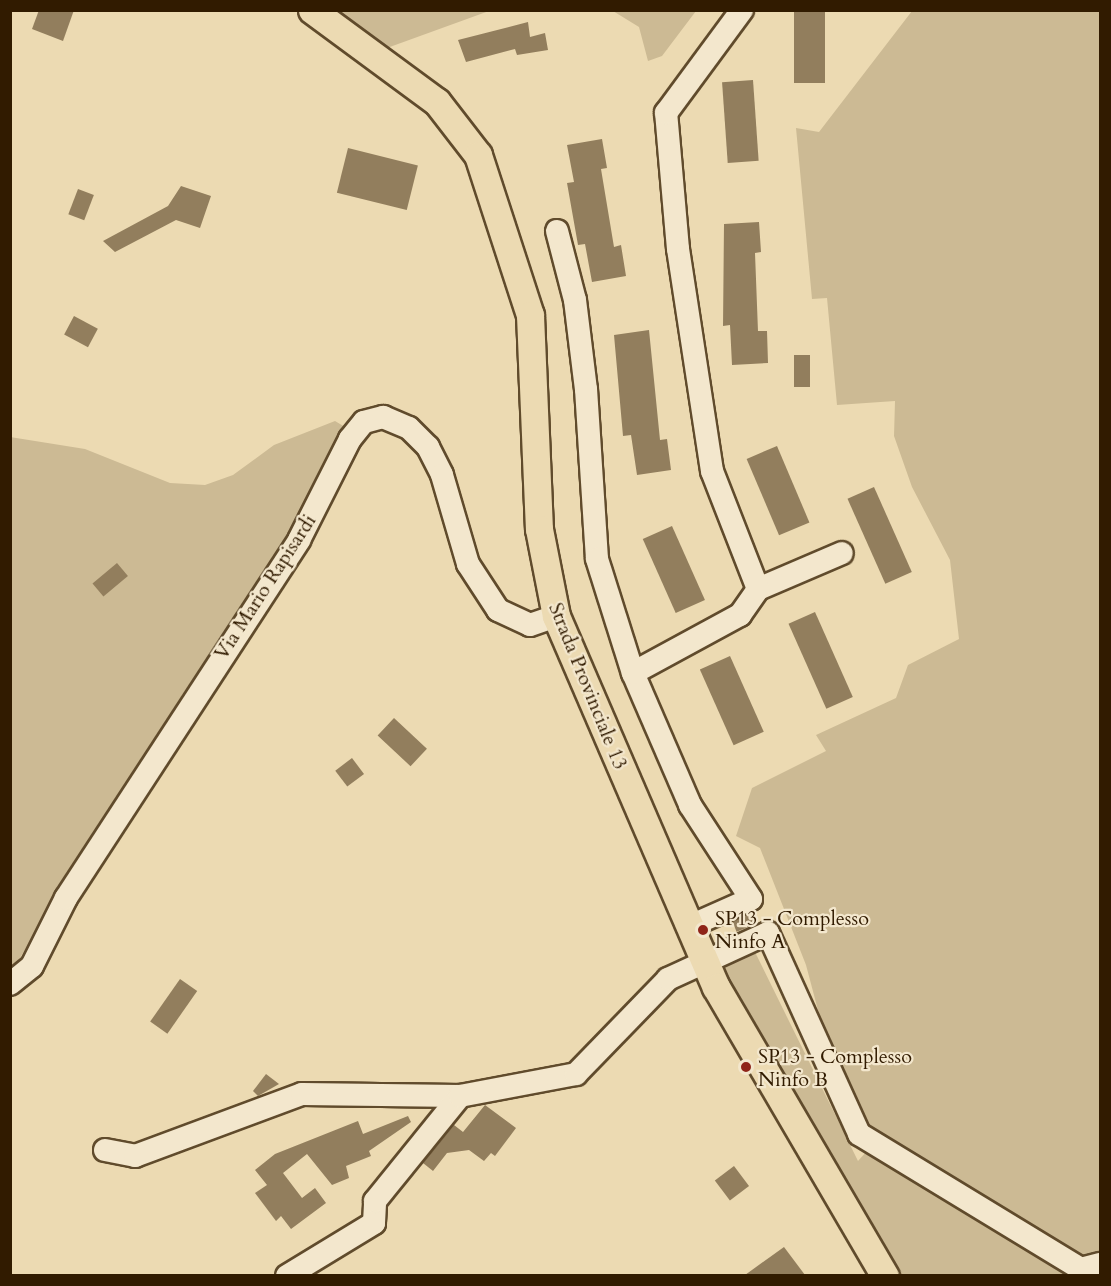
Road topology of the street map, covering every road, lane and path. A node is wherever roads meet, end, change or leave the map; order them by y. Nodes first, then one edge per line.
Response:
1 (312, 10) edge
2 (742, 10) edge
3 (557, 231) dead end
4 (842, 553) dead end
5 (758, 589) junction
6 (556, 616) junction
7 (633, 673) junction
8 (688, 927) junction
9 (703, 959) junction
10 (10, 984) edge
11 (460, 1096) junction
12 (105, 1150) dead end
13 (1101, 1264) edge
14 (287, 1275) edge
15 (885, 1275) edge

1 - 6 main road, Strada Provinciale 13
2 - 5 street
3 - 7 street
4 - 5 street
5 - 7 street
6 - 8 main road, Strada Provinciale 13
6 - 10 street, Via Mario Rapisardi
7 - 8 street
8 - 9 main road, Strada Provinciale 13
9 - 11 street
9 - 13 street
9 - 15 main road, Strada Provinciale 13
11 - 12 street
11 - 14 street

